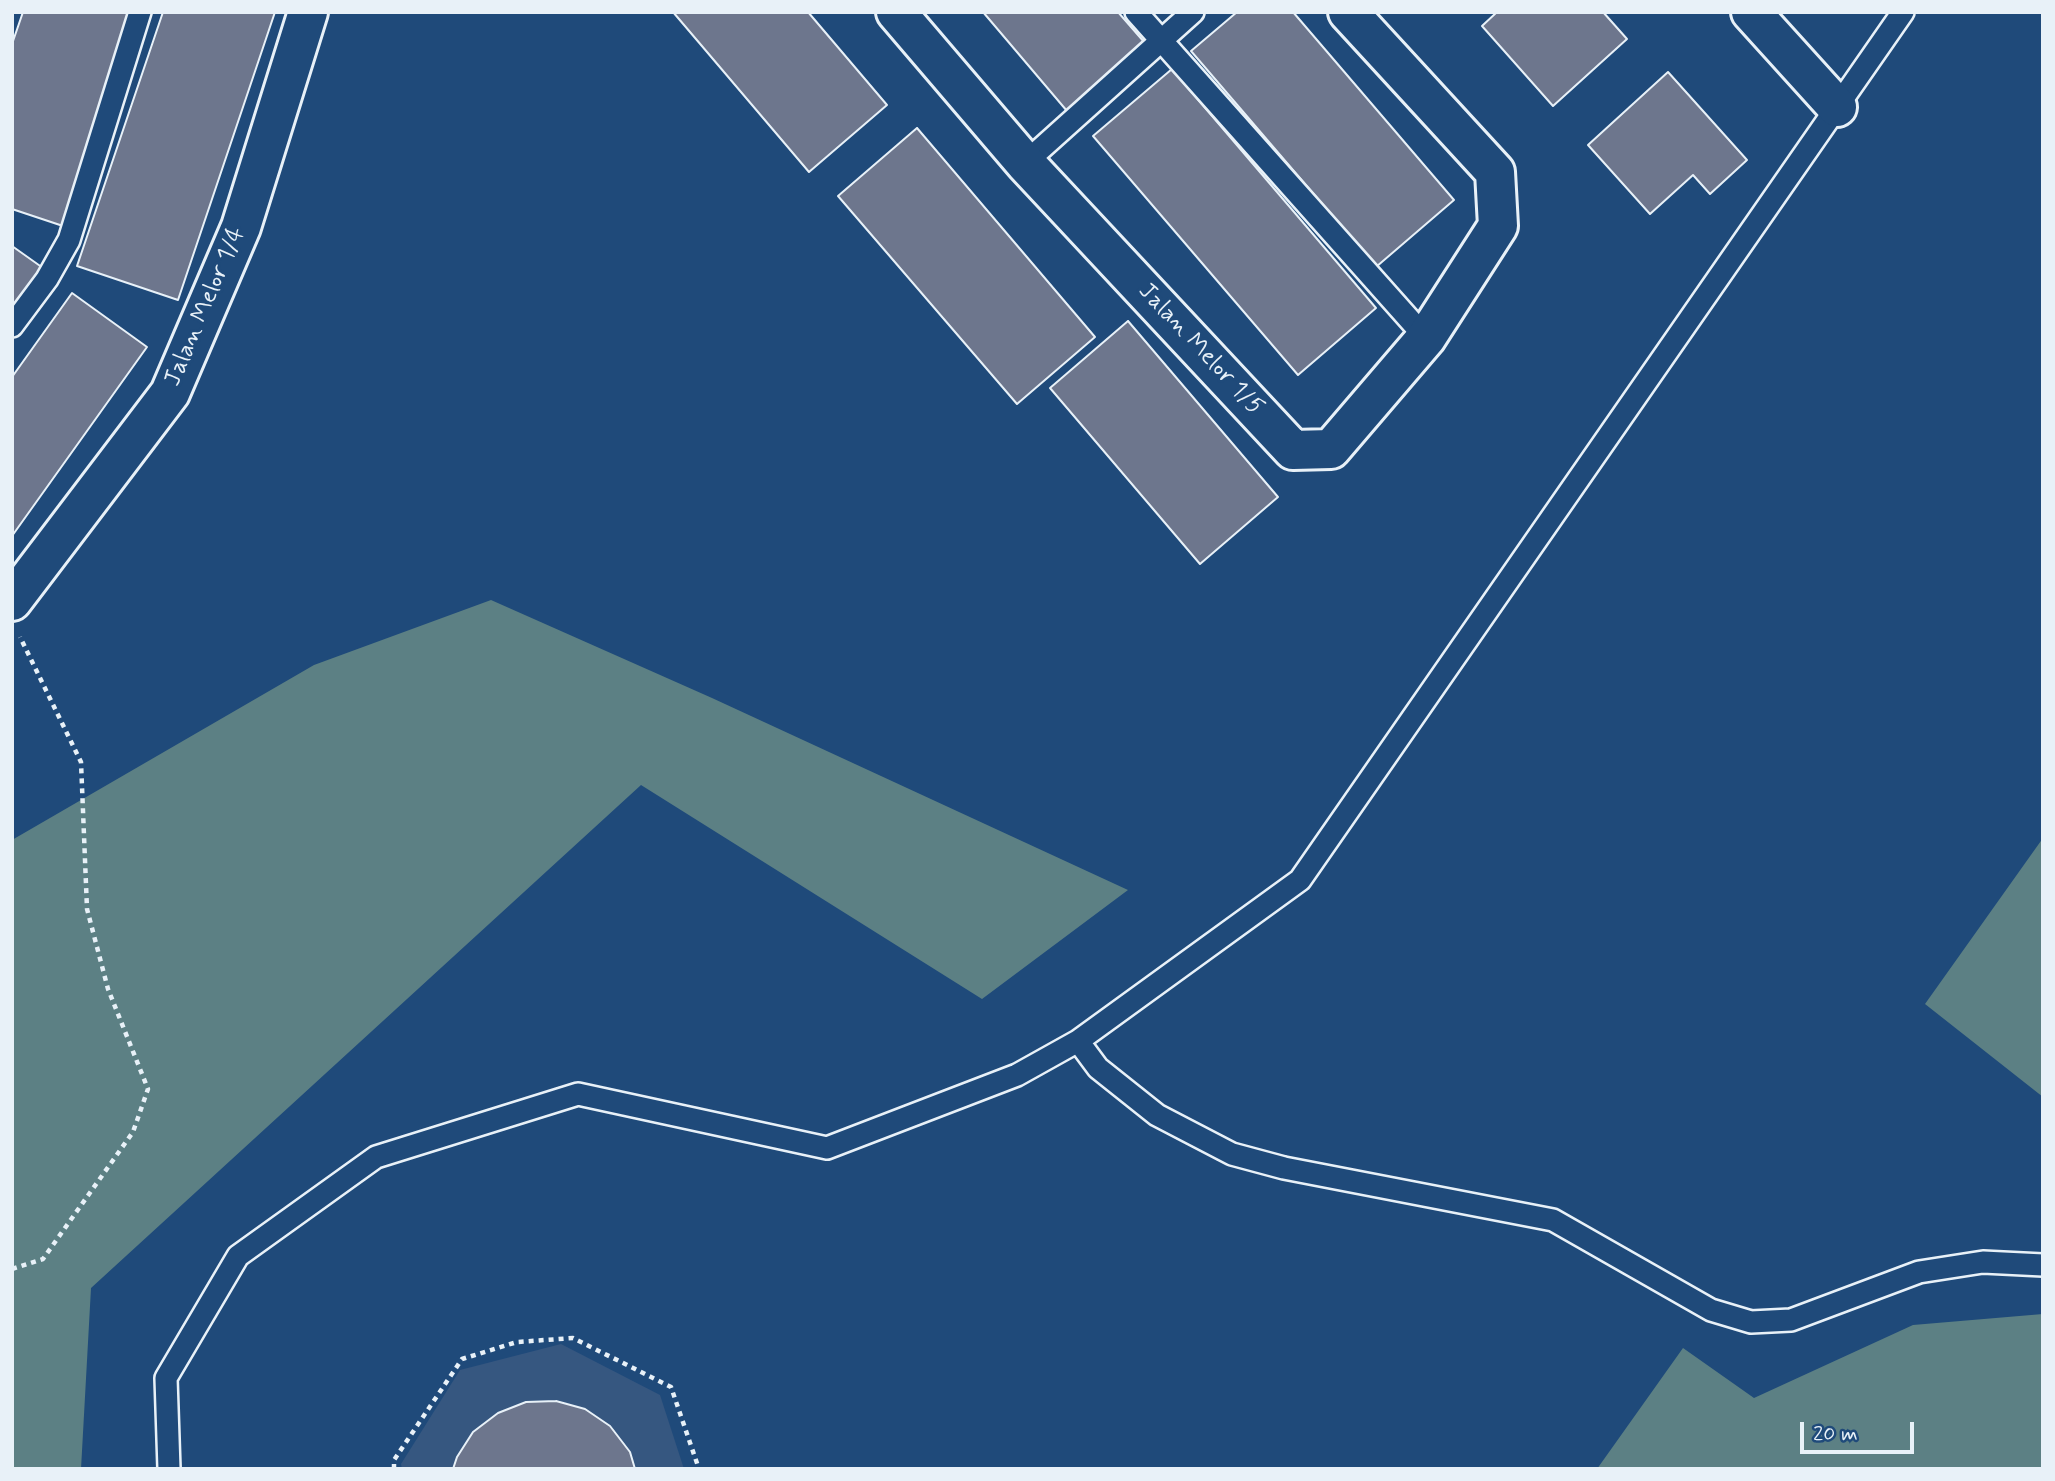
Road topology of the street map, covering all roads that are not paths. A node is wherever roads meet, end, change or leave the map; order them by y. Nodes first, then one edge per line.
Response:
1 (140, 12) edge
2 (308, 12) edge
3 (896, 12) edge
4 (1136, 12) edge
5 (1193, 12) edge
6 (1348, 12) edge
7 (1751, 12) edge
8 (1903, 12) edge
9 (1161, 41) junction
10 (1837, 107) junction
11 (1025, 163) junction
12 (12, 326) edge
13 (1426, 338) junction
14 (15, 616) edge
15 (1078, 1041) junction
16 (2043, 1265) edge
17 (169, 1469) edge

1 - 12 lane
2 - 14 street, Jalan Melor 1/4
3 - 11 street, Jalan Melor 1/5
4 - 9 lane
5 - 9 lane
6 - 13 street, Jalan Melor 1/5
7 - 10 street
8 - 10 lane
9 - 11 lane
9 - 13 lane
10 - 15 lane
11 - 13 street, Jalan Melor 1/5
15 - 16 lane
15 - 17 lane

